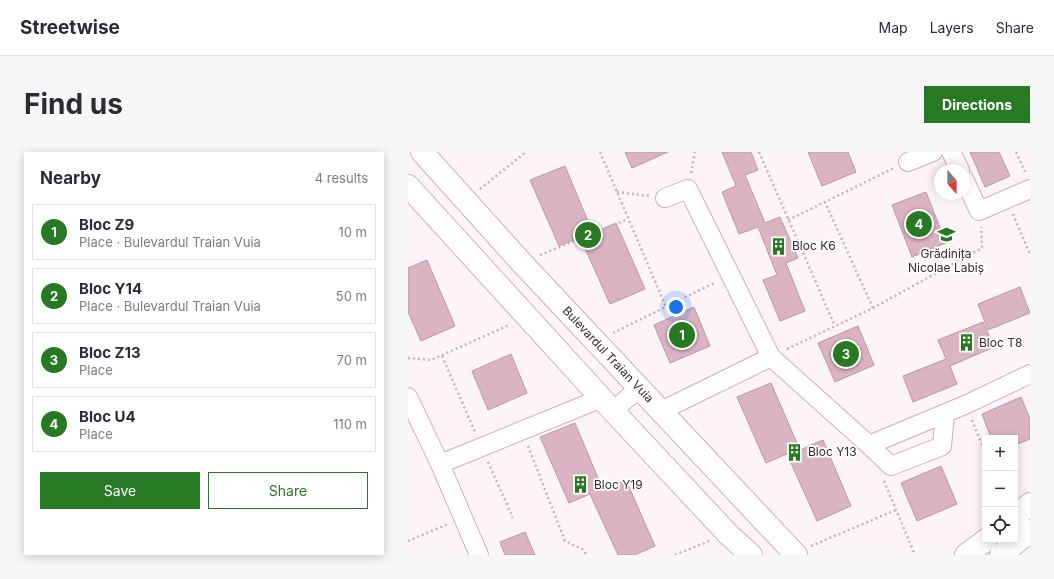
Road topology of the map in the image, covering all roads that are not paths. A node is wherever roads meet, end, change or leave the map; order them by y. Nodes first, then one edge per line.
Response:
1 (422, 152) edge
2 (933, 152) edge
3 (951, 152) edge
4 (908, 162) road end
5 (957, 164) edge
6 (1029, 183) edge
7 (408, 186) edge
8 (970, 192) edge
9 (665, 198) road end
10 (771, 357) junction
11 (1030, 374) edge
12 (639, 388) junction
13 (408, 397) edge
14 (607, 404) junction
15 (661, 411) junction
16 (945, 414) junction
17 (869, 445) junction
18 (440, 464) junction
19 (1030, 504) edge
20 (1018, 514) edge
21 (1030, 531) edge
22 (982, 543) edge
23 (795, 554) edge
24 (479, 555) edge
25 (751, 555) edge
26 (966, 555) edge
27 (1001, 555) edge

1 - 12 main road, Bulevardul Traian Vuia
2 - 4 street
3 - 5 street
6 - 8 street
7 - 14 main road
9 - 10 street
10 - 15 street
10 - 17 street
11 - 16 street
12 - 14 street
12 - 15 main road, Bulevardul Traian Vuia
13 - 18 street
14 - 18 street
14 - 25 main road
15 - 23 main road, Bulevardul Traian Vuia
16 - 17 street
16 - 17 street
18 - 24 street
19 - 20 main road
21 - 27 main road
22 - 26 main road

